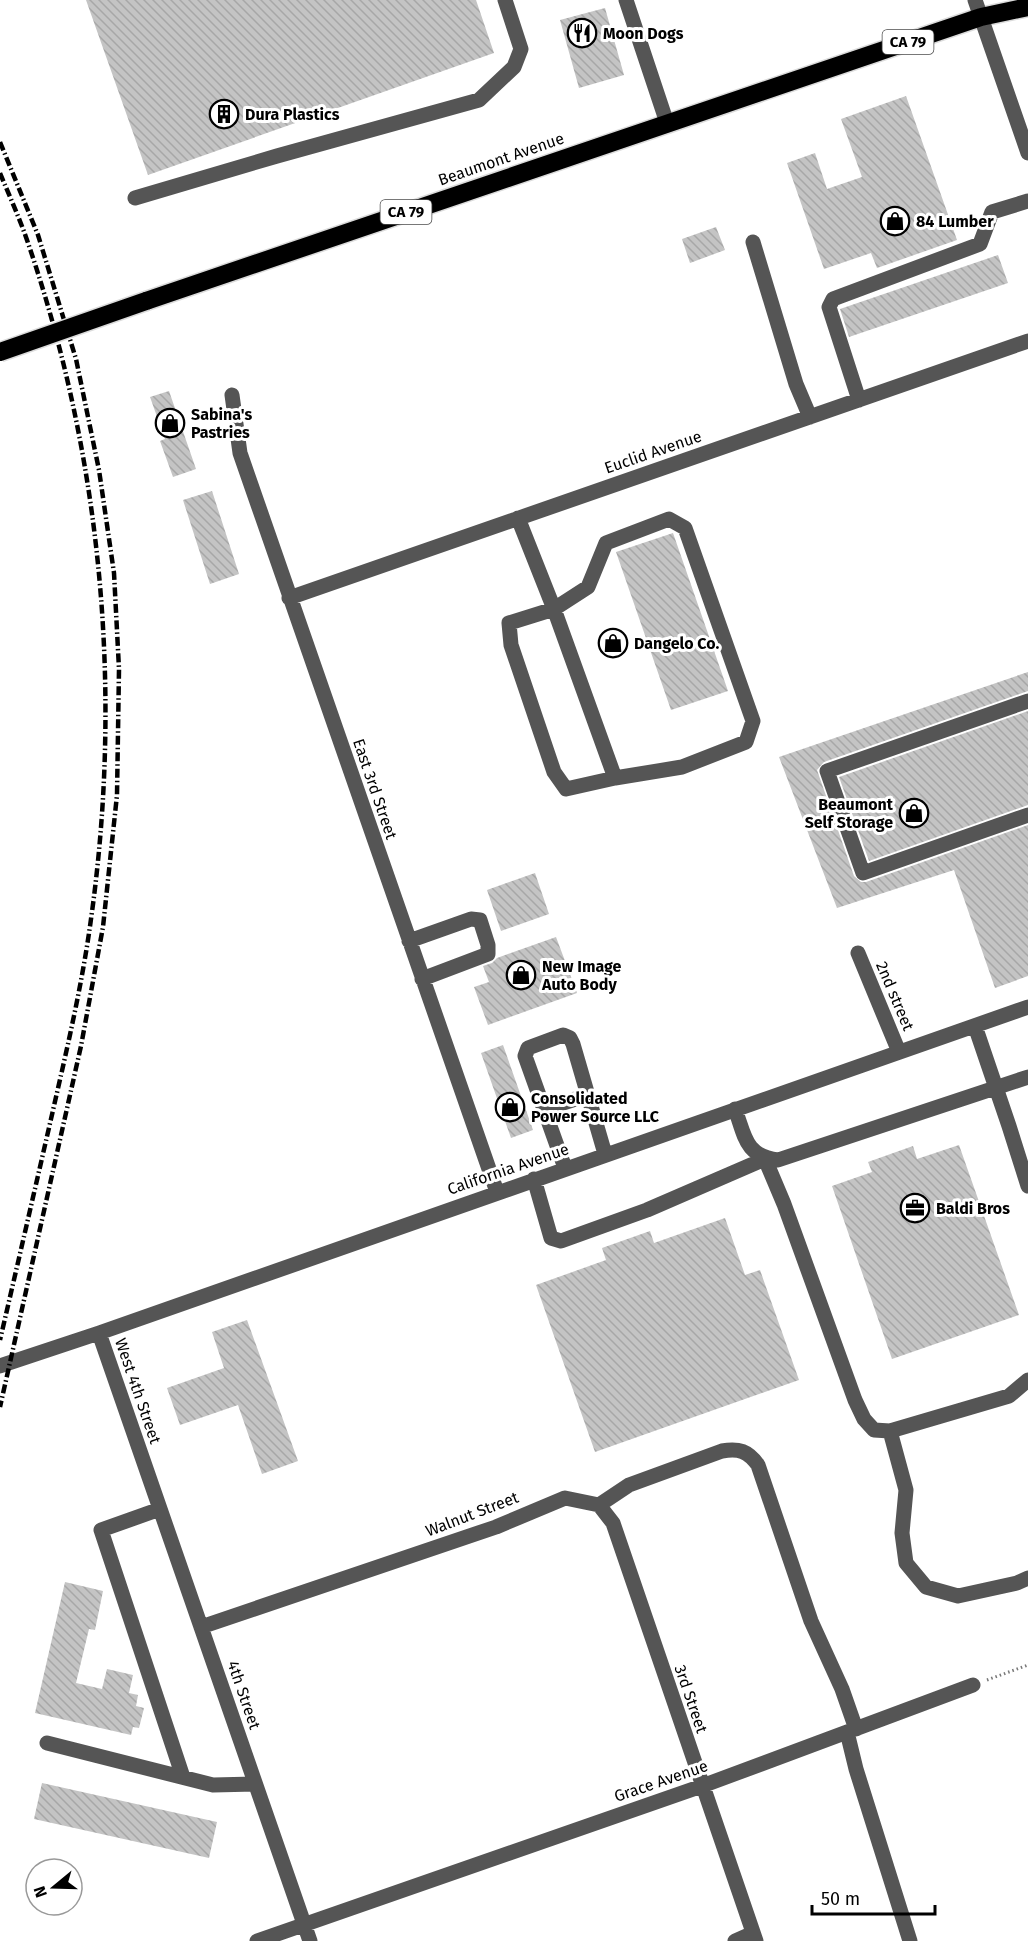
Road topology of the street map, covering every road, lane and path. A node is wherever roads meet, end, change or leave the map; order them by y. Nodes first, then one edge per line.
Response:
1 (505, 0) edge
2 (626, 0) edge
3 (1014, 0) edge
4 (1028, 7) edge
5 (978, 8) edge
6 (667, 123) junction
7 (1028, 153) edge
8 (135, 198) dead end
9 (1028, 201) edge
10 (753, 242) dead end
11 (1028, 341) edge
12 (0, 352) edge
13 (232, 395) dead end
14 (859, 400) junction
15 (810, 417) junction
16 (518, 518) junction
17 (289, 598) junction
18 (554, 609) junction
19 (1028, 701) edge
20 (615, 778) junction
21 (1028, 815) edge
22 (409, 941) junction
23 (858, 953) dead end
24 (422, 979) junction
25 (1028, 1007) edge
26 (975, 1026) junction
27 (899, 1052) junction
28 (1028, 1077) edge
29 (995, 1088) junction
30 (588, 1095) junction
31 (735, 1109) junction
32 (544, 1110) junction
33 (605, 1154) junction
34 (765, 1159) junction
35 (565, 1168) junction
36 (534, 1179) junction
37 (1028, 1186) edge
38 (497, 1192) junction
39 (99, 1333) junction
40 (0, 1366) edge
41 (1028, 1380) edge
42 (890, 1431) junction
43 (143, 1461) joint
44 (599, 1505) junction
45 (160, 1509) junction
46 (1028, 1578) edge
47 (201, 1627) junction
48 (1028, 1665) edge
49 (973, 1685) joint
50 (851, 1731) junction
51 (47, 1743) dead end
52 (183, 1777) junction
53 (255, 1784) junction
54 (702, 1786) junction
55 (304, 1924) junction
56 (754, 1937) edge
57 (257, 1941) edge
58 (310, 1941) edge
59 (735, 1941) edge
60 (910, 1941) edge

1 - 8 street
2 - 6 street
3 - 5 highway, CA 79
4 - 5 highway, CA 79
5 - 6 highway, Beaumont Avenue / CA 79
5 - 7 street
6 - 12 highway, Beaumont Avenue / CA 79, bridge
9 - 14 street
10 - 15 street
11 - 14 street, Euclid Avenue
13 - 17 street, East 3rd Street
14 - 15 street, Euclid Avenue
15 - 16 street, Euclid Avenue
16 - 17 street, Euclid Avenue
16 - 18 street
17 - 22 street, East 3rd Street
18 - 20 street
18 - 20 street
18 - 20 street
19 - 21 street
22 - 24 street, East 3rd Street
22 - 24 street
23 - 27 street, 2nd street
24 - 38 street, East 3rd Street
25 - 26 street, California Avenue
26 - 27 street, California Avenue
26 - 29 street
27 - 31 street, California Avenue
28 - 29 street
29 - 34 street
29 - 37 street
30 - 32 street
30 - 32 street
30 - 33 street
31 - 33 street, California Avenue
31 - 34 street
32 - 35 street
33 - 35 street, California Avenue
34 - 36 street
34 - 42 street
35 - 36 street, California Avenue
36 - 38 street, California Avenue
38 - 39 street, California Avenue
39 - 40 street, California Avenue
39 - 43 street, West 4th Street
41 - 42 street
42 - 46 street
43 - 45 street, 4th Street
44 - 47 street, Walnut Street
44 - 50 street
44 - 54 street, 3rd Street
45 - 47 street, 4th Street
45 - 52 street
47 - 53 street, 4th Street
48 - 49 path
49 - 50 street, Grace Avenue
50 - 54 street, Grace Avenue
50 - 60 street
51 - 52 street
52 - 53 street
53 - 55 street, 4th Street
54 - 55 street, Grace Avenue
54 - 56 street, 3rd Street
55 - 57 street, Grace Avenue
55 - 58 street, 4th Street
56 - 59 street

